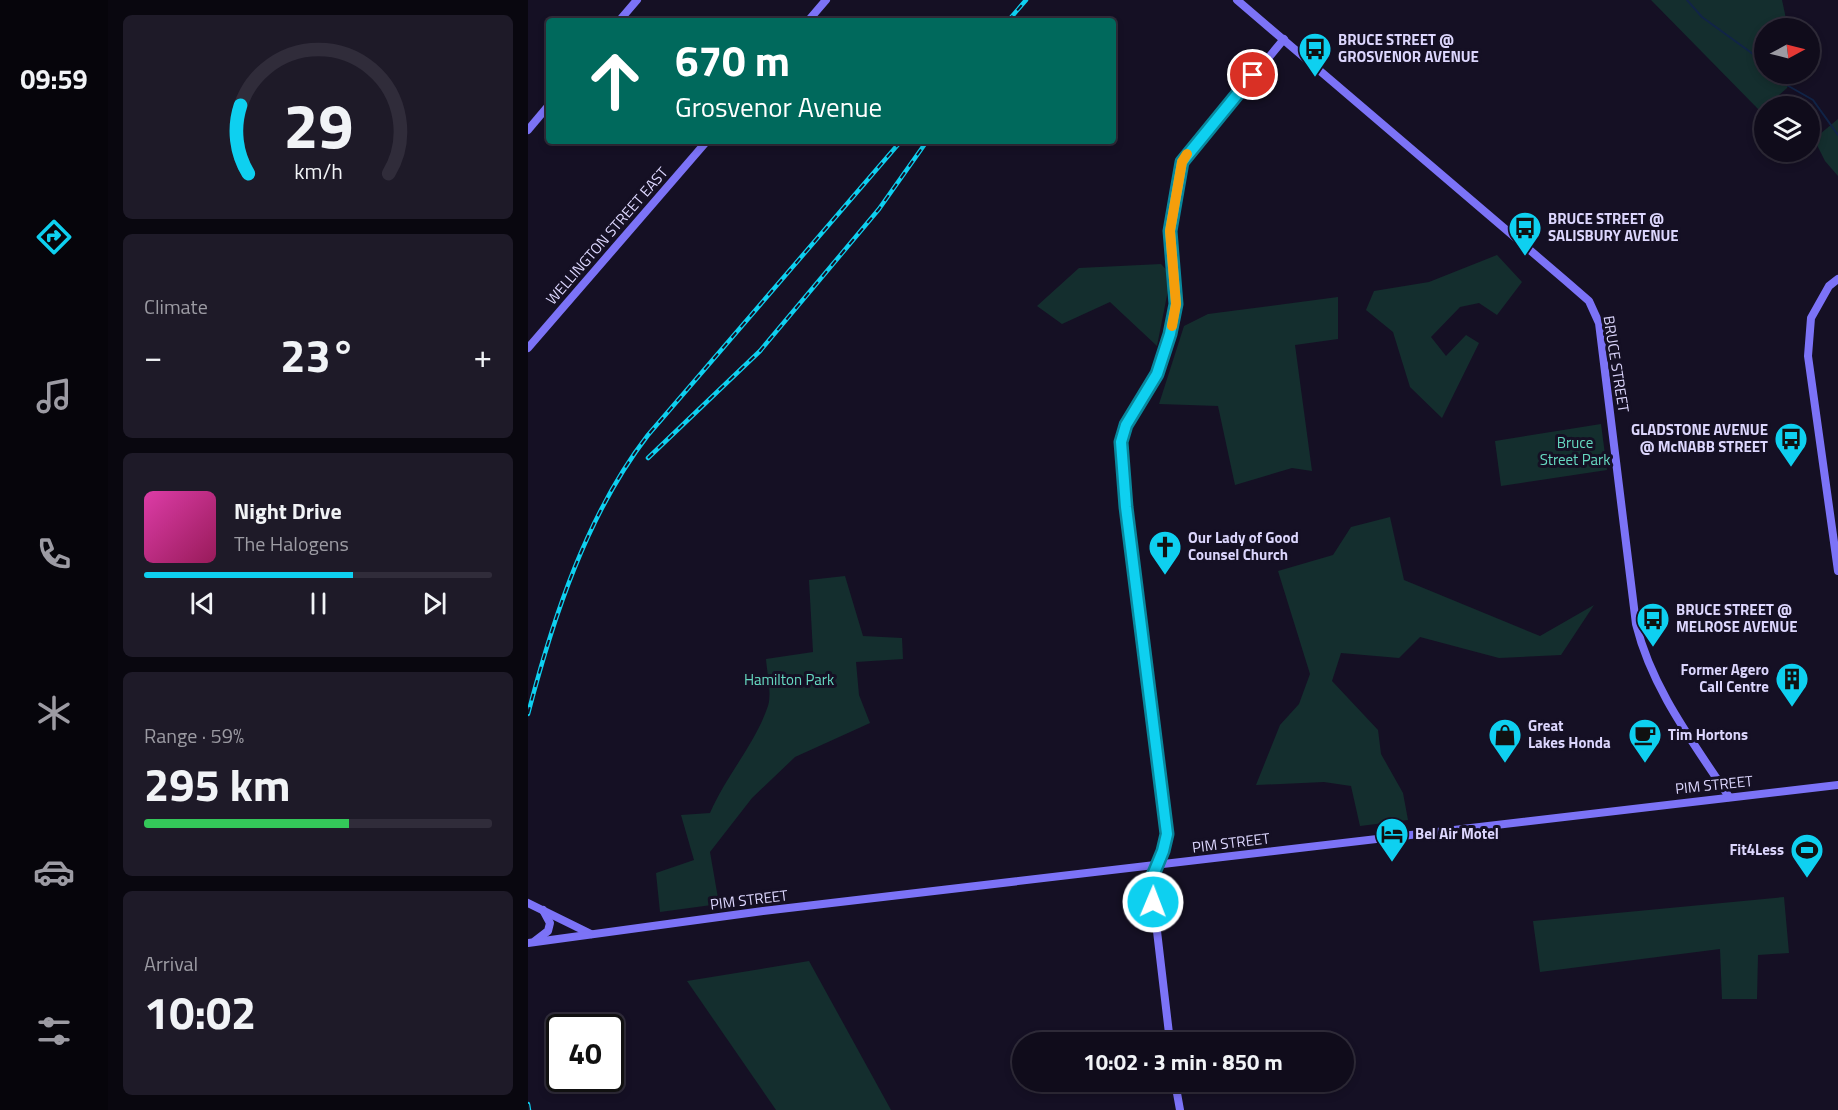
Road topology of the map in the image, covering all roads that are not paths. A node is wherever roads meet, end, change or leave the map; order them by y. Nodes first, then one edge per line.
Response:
1 (638, 0) edge
2 (826, 0) edge
3 (1237, 0) edge
4 (622, 18) edge
5 (811, 18) edge
6 (1284, 39) junction
7 (546, 109) edge
8 (528, 130) edge
9 (704, 144) edge
10 (1838, 279) edge
11 (528, 348) edge
12 (1838, 571) edge
13 (1838, 784) edge
14 (1827, 786) junction
15 (1838, 791) edge
16 (1729, 797) junction
17 (1157, 865) junction
18 (528, 903) edge
19 (542, 909) junction
20 (591, 934) junction
21 (529, 943) edge
22 (1169, 1032) edge
23 (1176, 1092) edge
24 (1179, 1110) edge

1 - 4 main road
2 - 5 main road
3 - 6 main road, BRUCE STREET
6 - 16 main road, BRUCE STREET
6 - 17 main road
7 - 8 main road
9 - 11 main road, WELLINGTON STREET EAST
10 - 12 main road
13 - 14 main road, PIM STREET
14 - 15 main road
14 - 16 main road, PIM STREET
16 - 17 main road, PIM STREET
17 - 20 main road, PIM STREET
17 - 22 main road
18 - 19 main road
19 - 20 main road
19 - 21 main road
20 - 21 main road, PIM STREET
23 - 24 main road

